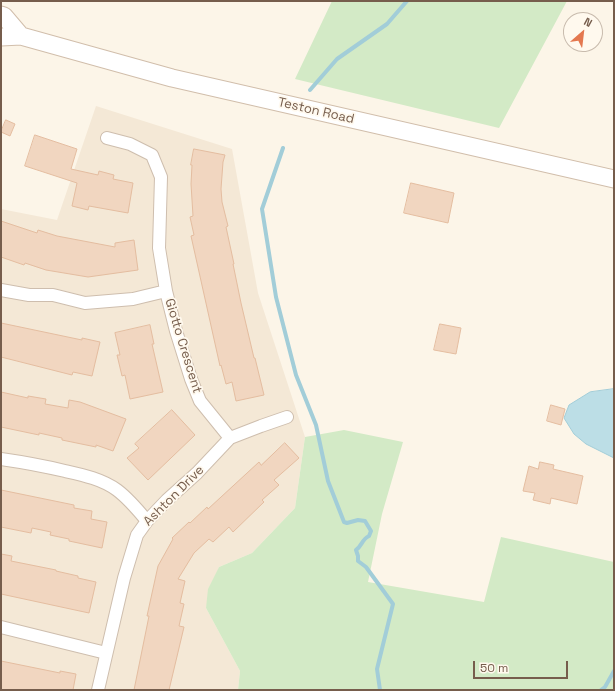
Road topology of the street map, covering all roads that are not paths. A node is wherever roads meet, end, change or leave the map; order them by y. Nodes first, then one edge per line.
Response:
1 (1, 15) edge
2 (21, 36) junction
3 (1, 37) edge
4 (107, 138) dead end
5 (614, 179) edge
6 (1, 290) edge
7 (166, 291) junction
8 (287, 417) dead end
9 (230, 438) junction
10 (1, 459) edge
11 (147, 521) junction
12 (1, 628) edge
13 (106, 652) junction
14 (98, 690) edge

1 - 2 main road
2 - 3 main road, Teston Road
2 - 5 main road, Teston Road
4 - 7 street, Giotto Crescent
6 - 7 street, Giotto Crescent
7 - 9 street, Giotto Crescent
8 - 9 street, Ashton Drive
9 - 11 street, Ashton Drive
10 - 11 street
11 - 13 street, Ashton Drive
12 - 13 street
13 - 14 street, Ashton Drive

